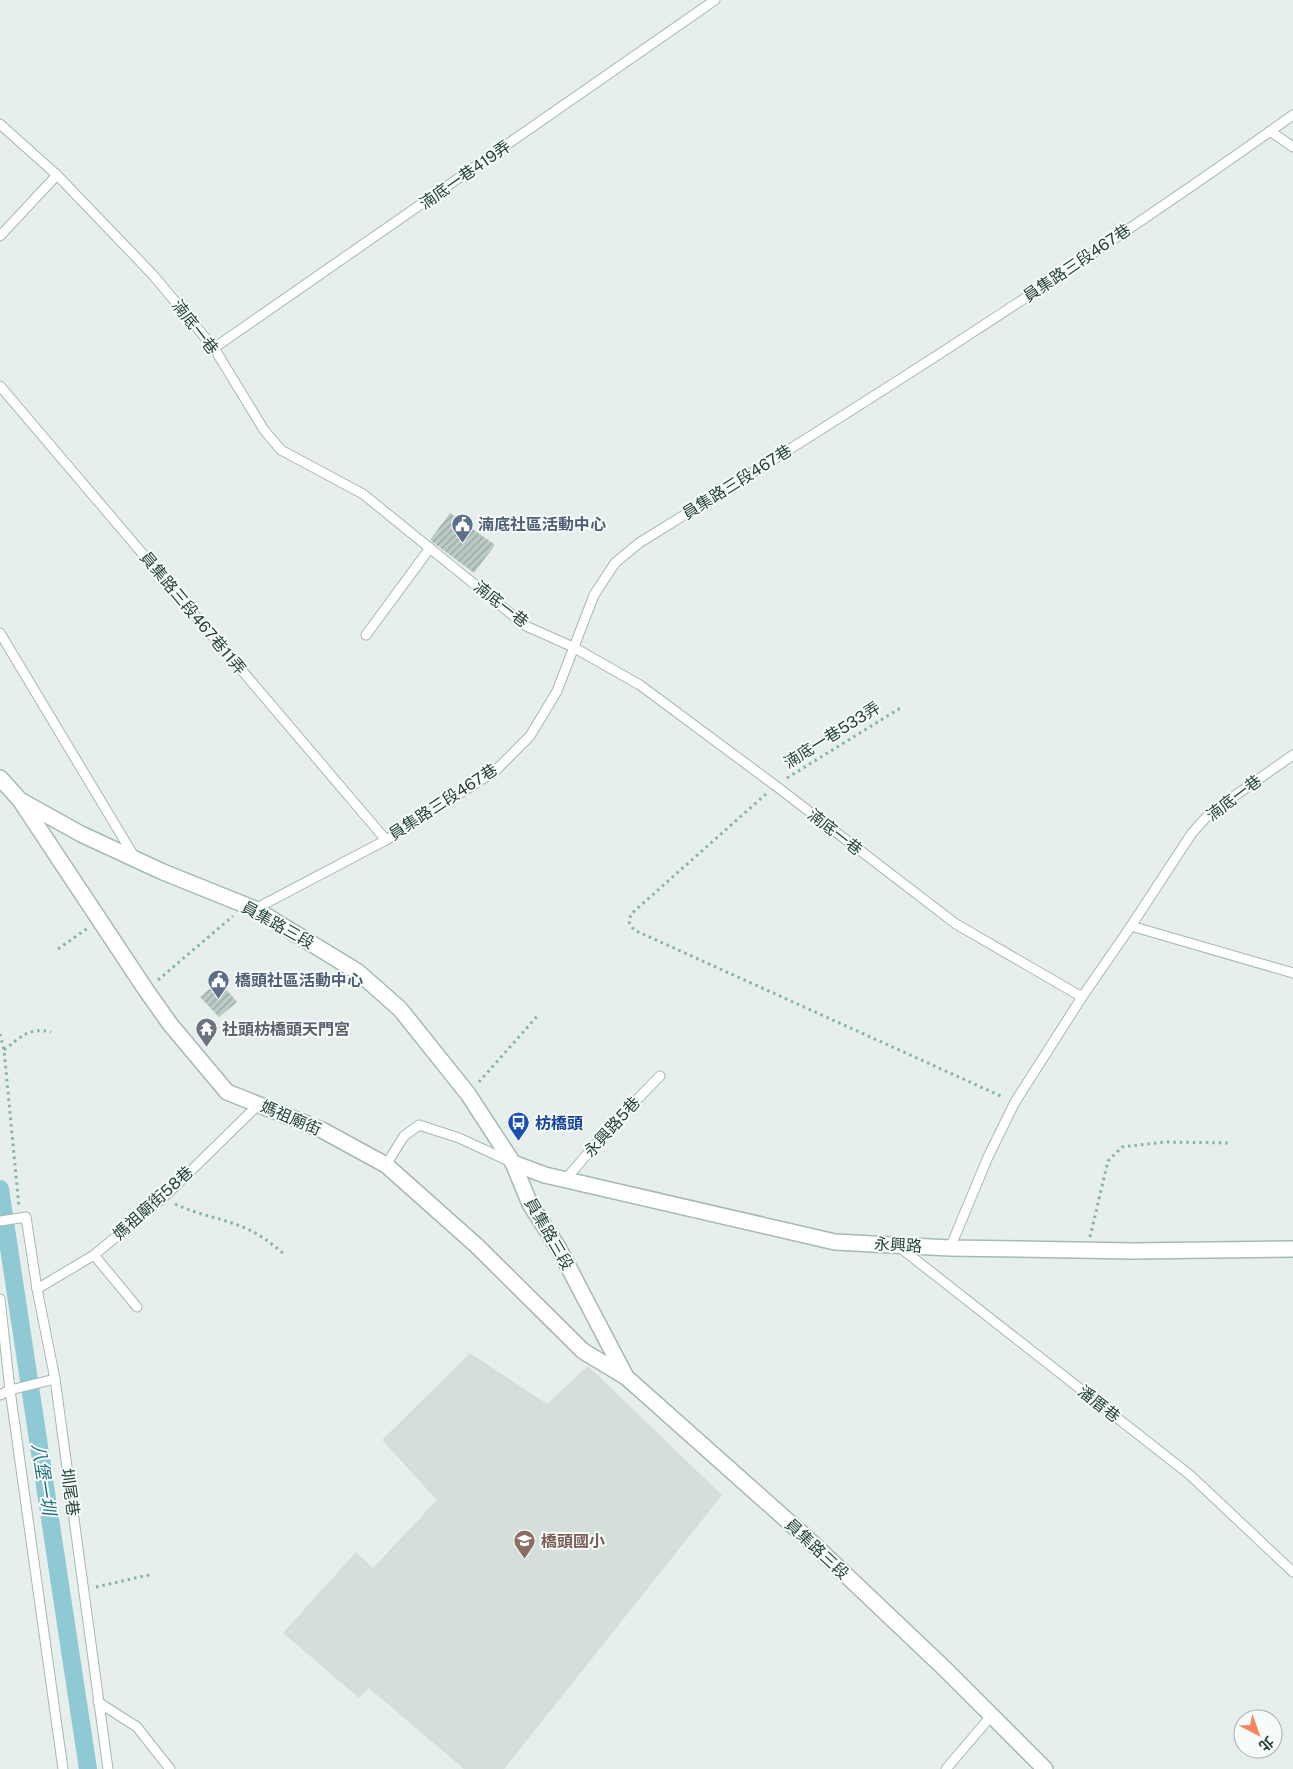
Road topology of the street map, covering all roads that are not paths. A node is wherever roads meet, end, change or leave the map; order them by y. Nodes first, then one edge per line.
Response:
1 (715, 0) edge
2 (1293, 115) edge
3 (0, 124) edge
4 (1270, 131) junction
5 (1293, 146) edge
6 (56, 175) junction
7 (0, 236) edge
8 (214, 348) junction
9 (0, 386) edge
10 (430, 548) junction
11 (0, 633) edge
12 (366, 635) dead end
13 (573, 646) junction
14 (1293, 755) edge
15 (0, 778) edge
16 (20, 800) junction
17 (386, 840) junction
18 (136, 860) junction
19 (255, 908) junction
20 (1131, 926) junction
21 (1293, 973) edge
22 (1082, 996) junction
23 (660, 1076) dead end
24 (259, 1104) junction
25 (513, 1163) junction
26 (386, 1165) junction
27 (565, 1180) junction
28 (0, 1220) edge
29 (896, 1245) junction
30 (950, 1248) junction
31 (1293, 1248) edge
32 (94, 1255) junction
33 (37, 1289) junction
34 (0, 1299) edge
35 (137, 1307) dead end
36 (626, 1377) junction
37 (55, 1379) junction
38 (10, 1390) junction
39 (0, 1395) edge
40 (1293, 1572) edge
41 (98, 1702) junction
42 (992, 1715) junction
43 (63, 1769) edge
44 (108, 1769) edge
45 (170, 1769) edge
46 (946, 1769) edge
47 (1045, 1769) edge

1 - 8 lane, 湳底一巷419弄
2 - 4 lane, 員集路三段467巷
3 - 6 lane, 湳底一巷
4 - 5 lane
4 - 13 lane, 員集路三段467巷
6 - 7 lane
6 - 8 lane, 湳底一巷
8 - 10 lane, 湳底一巷
9 - 17 lane, 員集路三段467巷11弄
10 - 12 lane
10 - 13 lane, 湳底一巷
11 - 18 lane
13 - 17 lane, 員集路三段467巷
13 - 22 lane, 湳底一巷
14 - 20 lane, 湳底一巷
15 - 16 street, 員集路三段
16 - 18 street, 員集路三段
16 - 24 street, 媽祖廟街
17 - 19 lane, 員集路三段467巷
18 - 19 street, 員集路三段
19 - 25 street, 員集路三段
20 - 21 lane
20 - 22 lane, 湳底一巷
22 - 30 lane, 湳底一巷
23 - 27 lane, 永興路5巷
24 - 26 street, 媽祖廟街
24 - 32 lane, 媽祖廟街58巷
25 - 26 lane
25 - 27 street, 永興路
25 - 36 street, 員集路三段
26 - 36 street, 媽祖廟街
27 - 29 street, 永興路
28 - 33 lane, 圳尾巷
29 - 30 street, 永興路
29 - 40 lane, 潘厝巷
30 - 31 street, 永興路
32 - 33 lane, 媽祖廟街58巷
32 - 35 lane
33 - 37 lane, 圳尾巷
34 - 38 lane
36 - 42 street, 員集路三段
37 - 38 lane
37 - 41 lane, 圳尾巷
38 - 39 lane
38 - 43 lane
41 - 44 lane, 圳尾巷
41 - 45 lane
42 - 46 lane
42 - 47 street, 員集路三段

